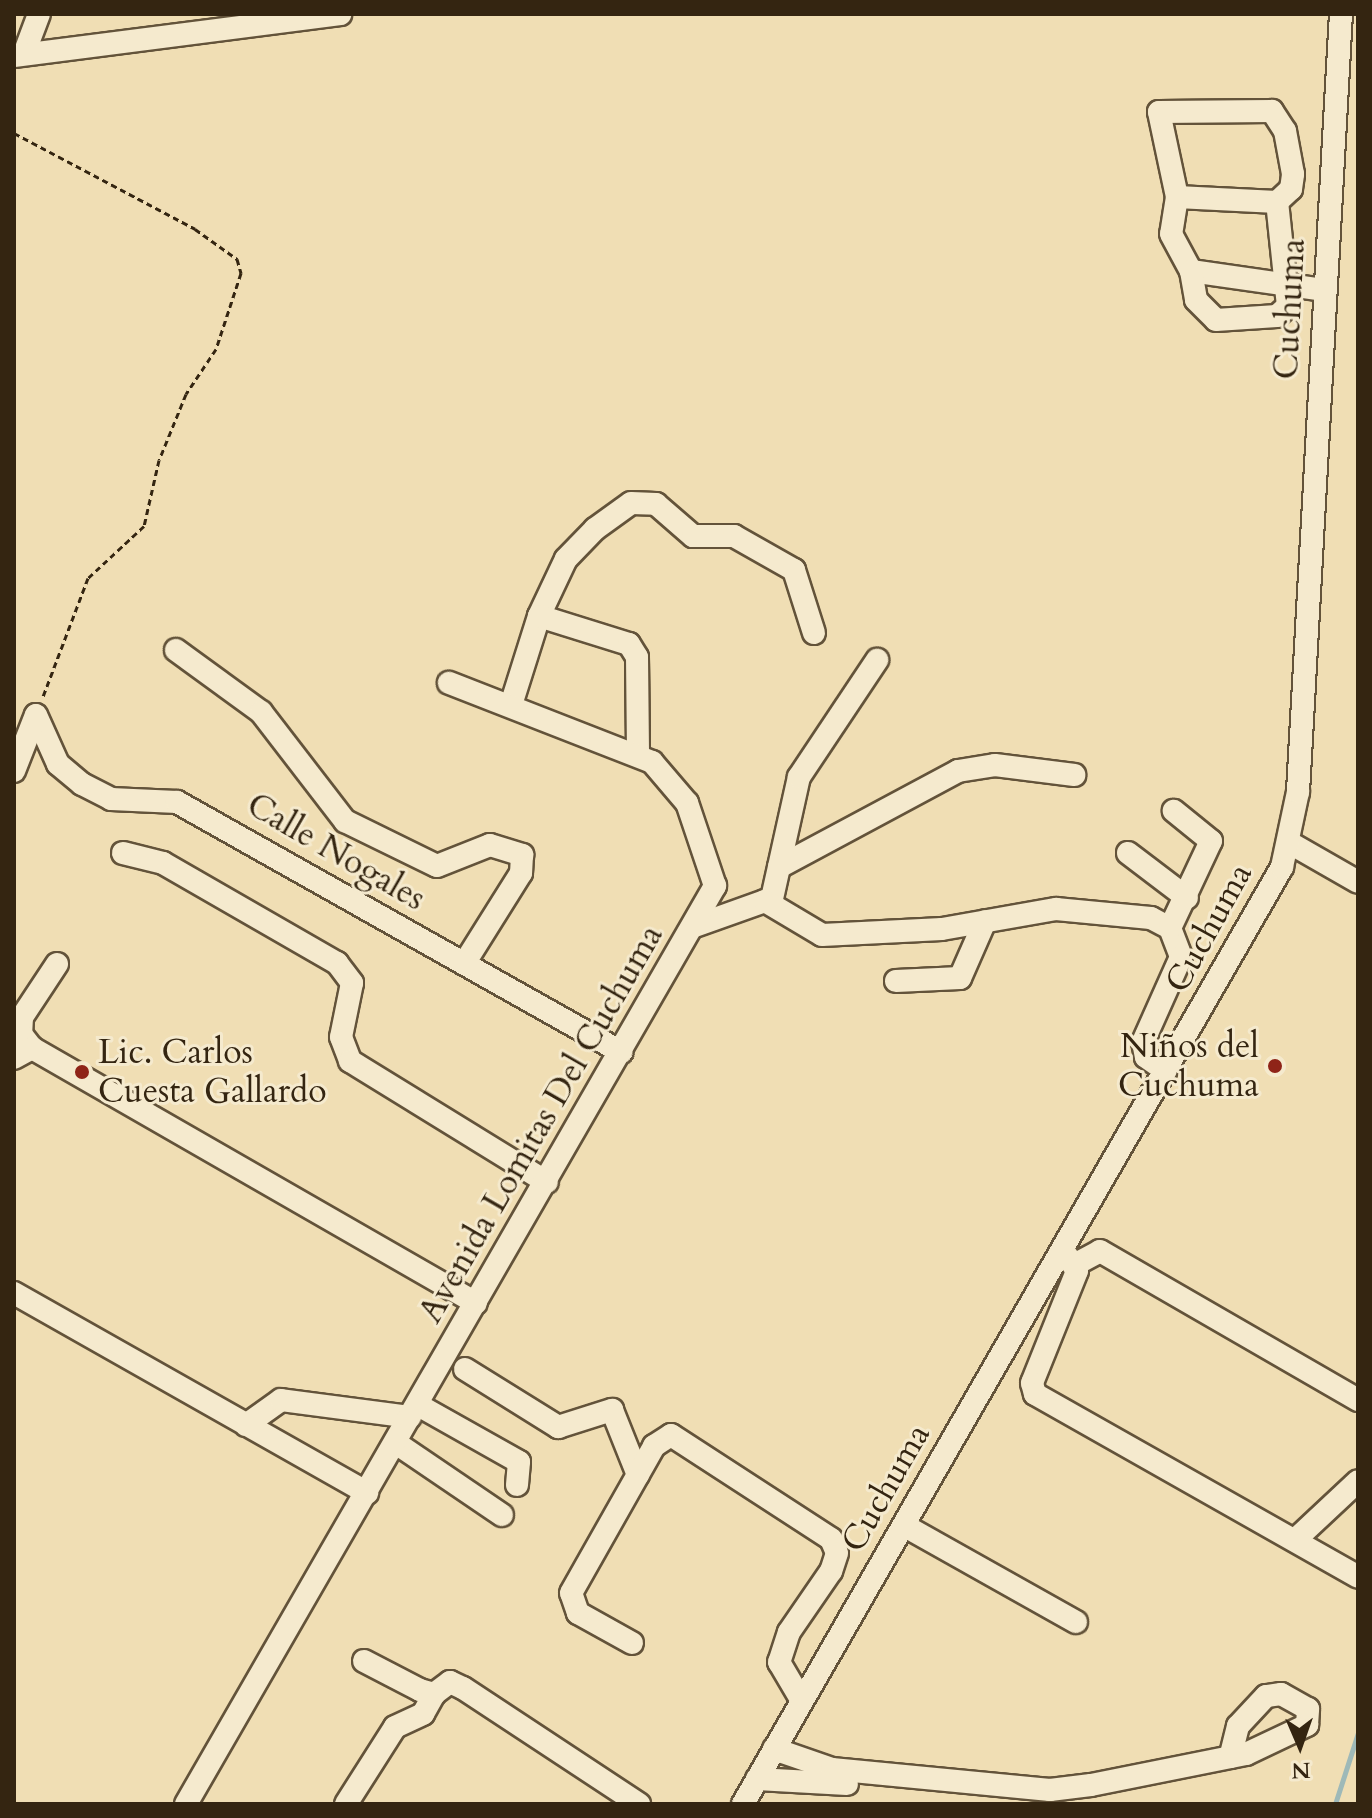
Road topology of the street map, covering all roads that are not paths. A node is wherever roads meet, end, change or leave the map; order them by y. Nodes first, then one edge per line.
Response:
1 (39, 14) edge
2 (340, 14) edge
3 (1341, 14) edge
4 (19, 55) edge
5 (1292, 159) junction
6 (1330, 173) junction
7 (1177, 197) junction
8 (1277, 202) junction
9 (1191, 271) junction
10 (1286, 282) junction
11 (1325, 290) junction
12 (539, 616) junction
13 (814, 633) dead end
14 (176, 650) dead end
15 (877, 660) dead end
16 (449, 683) dead end
17 (511, 705) junction
18 (638, 751) junction
19 (14, 771) edge
20 (1074, 775) dead end
21 (1174, 811) dead end
22 (1290, 843) junction
23 (123, 853) dead end
24 (1128, 853) dead end
25 (779, 867) junction
26 (1358, 882) edge
27 (1187, 898) junction
28 (771, 903) junction
29 (985, 921) junction
30 (695, 926) junction
31 (1170, 928) junction
32 (57, 964) dead end
33 (464, 964) junction
34 (896, 981) dead end
35 (621, 1052) junction
36 (23, 1053) edge
37 (1166, 1071) junction
38 (547, 1182) junction
39 (1070, 1257) junction
40 (14, 1293) edge
41 (476, 1303) junction
42 (465, 1369) dead end
43 (1358, 1400) edge
44 (414, 1411) junction
45 (246, 1425) junction
46 (396, 1443) junction
47 (638, 1475) junction
48 (1358, 1481) edge
49 (517, 1485) dead end
50 (367, 1493) junction
51 (502, 1515) dead end
52 (905, 1526) junction
53 (1295, 1540) junction
54 (1358, 1577) edge
55 (1076, 1622) dead end
56 (632, 1643) dead end
57 (364, 1661) dead end
58 (434, 1694) junction
59 (802, 1701) junction
60 (774, 1749) junction
61 (1230, 1757) dead end
62 (757, 1779) junction
63 (186, 1804) edge
64 (346, 1804) edge
65 (639, 1804) edge
66 (743, 1804) edge
67 (1053, 1804) edge

1 - 4 street
2 - 4 street
3 - 6 street, Cuchuma
5 - 6 street
5 - 7 street
5 - 8 street
6 - 11 street, Cuchuma
7 - 8 street
7 - 9 street
8 - 10 street
9 - 10 street
9 - 10 street
10 - 11 street
11 - 22 street, Cuchuma
12 - 13 street
12 - 17 street
12 - 18 street
14 - 33 street
15 - 25 street
16 - 17 street
17 - 18 street
18 - 30 street
19 - 33 street, Calle Nogales
20 - 25 street
21 - 27 street
22 - 26 street
22 - 37 street, Cuchuma
23 - 38 street
24 - 27 street
25 - 28 street
27 - 31 street
28 - 29 street
28 - 30 street, Avenida Lomitas Del Cuchuma
29 - 31 street
29 - 34 street
30 - 35 street, Avenida Lomitas Del Cuchuma
31 - 37 street
32 - 36 street
33 - 35 street, Calle Nogales
35 - 38 street, Avenida Lomitas Del Cuchuma
36 - 41 street
37 - 39 street, Cuchuma
38 - 41 street, Avenida Lomitas Del Cuchuma
39 - 43 street
39 - 52 street, Cuchuma
39 - 53 street
40 - 45 street
41 - 44 street, Avenida Lomitas Del Cuchuma
42 - 47 street
44 - 45 street
44 - 46 street, Avenida Lomitas Del Cuchuma
44 - 49 street
45 - 50 street
46 - 50 street, Avenida Lomitas Del Cuchuma
46 - 51 street
47 - 56 street
47 - 59 street
48 - 53 street
50 - 63 street, Avenida Lomitas Del Cuchuma
52 - 55 street
52 - 59 street, Cuchuma
53 - 54 street
57 - 58 street
58 - 64 street
58 - 65 street
59 - 60 street, Cuchuma
60 - 61 street
60 - 62 street, Cuchuma
62 - 66 street, Cuchuma
62 - 67 street

